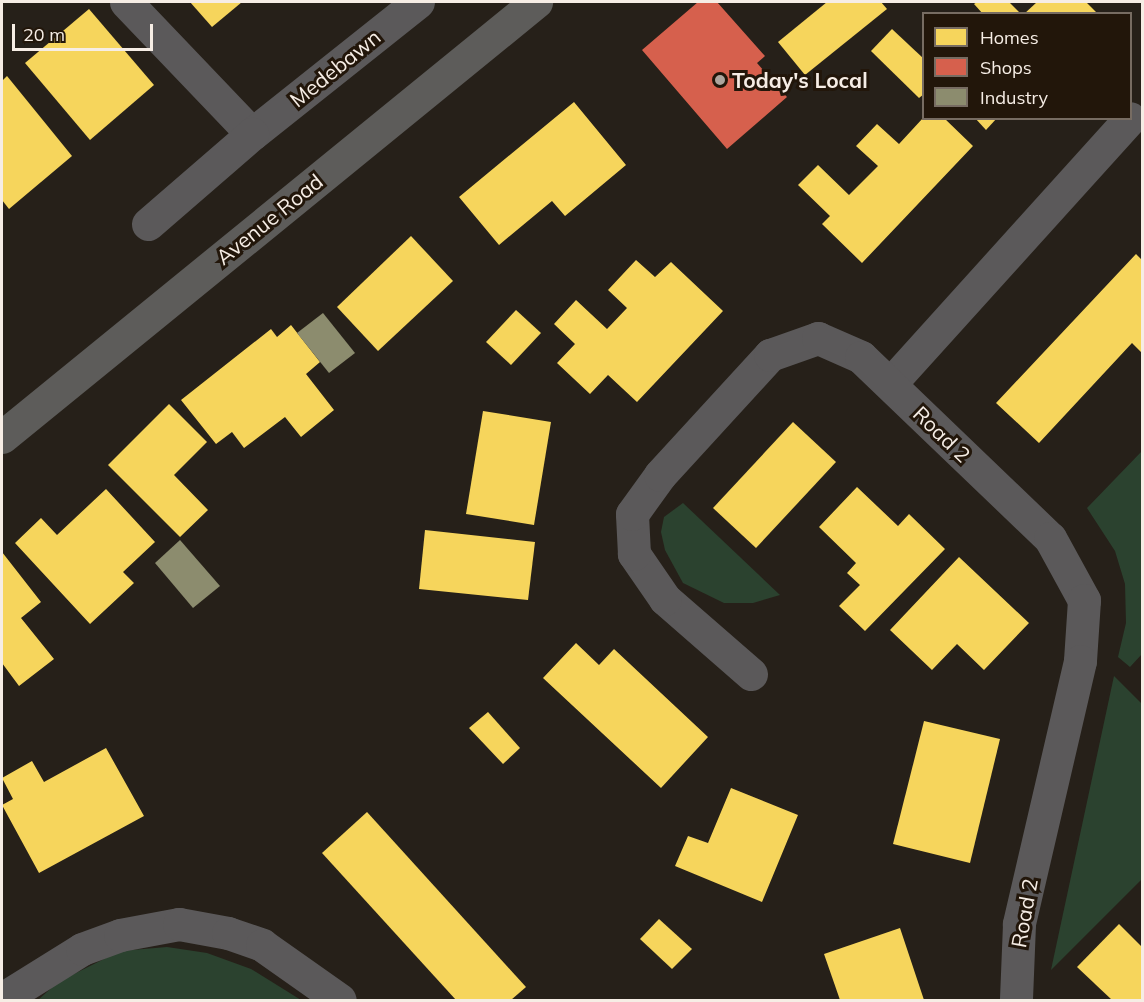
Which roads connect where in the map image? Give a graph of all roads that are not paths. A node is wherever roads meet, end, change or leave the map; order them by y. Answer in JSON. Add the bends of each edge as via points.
{"nodes":[{"id":1,"x":126,"y":2,"type":"edge"},
{"id":2,"x":418,"y":2,"type":"edge"},
{"id":3,"x":536,"y":2,"type":"edge"},
{"id":4,"x":1143,"y":105,"type":"edge"},
{"id":5,"x":1132,"y":116,"type":"edge"},
{"id":6,"x":1128,"y":120,"type":"edge"},
{"id":7,"x":252,"y":134,"type":"junction"},
{"id":8,"x":148,"y":224,"type":"dead end"},
{"id":9,"x":890,"y":384,"type":"junction"},
{"id":10,"x":2,"y":437,"type":"edge"},
{"id":11,"x":751,"y":674,"type":"dead end"},
{"id":12,"x":2,"y":999,"type":"edge"},
{"id":13,"x":340,"y":1000,"type":"edge"},
{"id":14,"x":1016,"y":1000,"type":"edge"}],
"edges":[{"from":1,"to":7,"type":"street"},
{"from":2,"to":7,"type":"street","name":"Medebawn"},
{"from":3,"to":10,"type":"main road","name":"Avenue Road"},
{"from":4,"to":5,"type":"street"},
{"from":6,"to":9,"type":"street"},
{"from":7,"to":8,"type":"street","name":"Medebawn"},
{"from":9,"to":11,"type":"street","name":"Road 2","via":[[861,357],[818,338],[770,356],[660,475],[632,514],[634,554],[665,599]]},
{"from":9,"to":14,"type":"street","name":"Road 2","via":[[1050,538],[1084,600],[1080,661],[1019,924]]},
{"from":12,"to":13,"type":"street","via":[[82,949],[120,935],[179,924],[228,933],[262,945]]}]}
